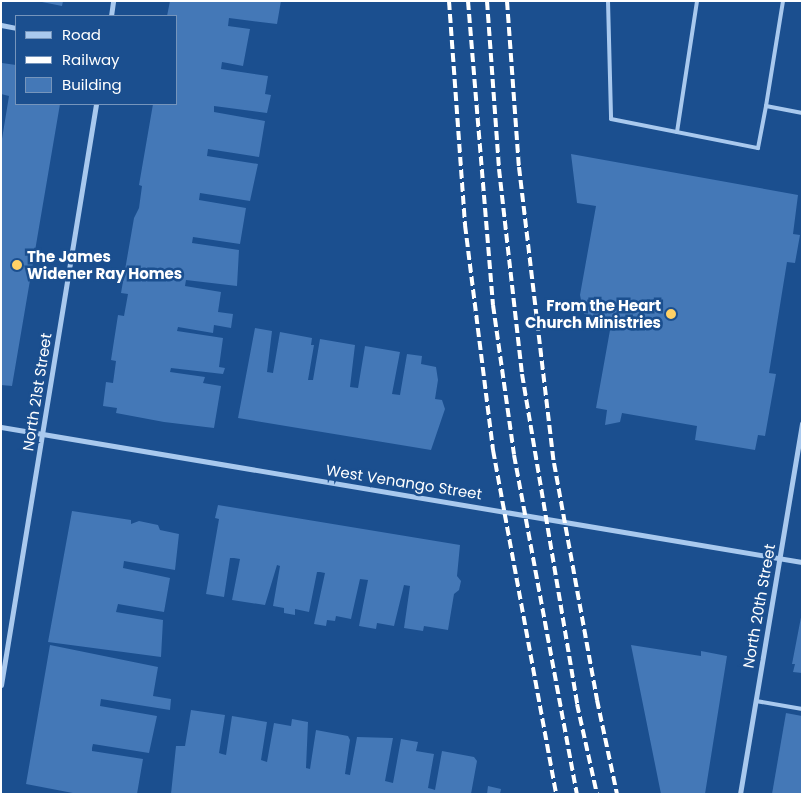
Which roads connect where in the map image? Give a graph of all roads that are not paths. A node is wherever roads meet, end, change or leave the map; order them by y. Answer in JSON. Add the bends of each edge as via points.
{"nodes":[{"id":1,"x":114,"y":1,"type":"edge"},
{"id":2,"x":608,"y":1,"type":"edge"},
{"id":3,"x":697,"y":1,"type":"edge"},
{"id":4,"x":783,"y":1,"type":"edge"},
{"id":5,"x":111,"y":15,"type":"edge"},
{"id":6,"x":1,"y":25,"type":"edge"},
{"id":7,"x":15,"y":28,"type":"edge"},
{"id":8,"x":96,"y":105,"type":"edge"},
{"id":9,"x":766,"y":106,"type":"junction"},
{"id":10,"x":802,"y":114,"type":"edge"},
{"id":11,"x":677,"y":132,"type":"junction"},
{"id":12,"x":802,"y":423,"type":"edge"},
{"id":13,"x":1,"y":427,"type":"edge"},
{"id":14,"x":43,"y":435,"type":"junction"},
{"id":15,"x":780,"y":558,"type":"junction"},
{"id":16,"x":802,"y":562,"type":"edge"},
{"id":17,"x":1,"y":685,"type":"edge"},
{"id":18,"x":756,"y":700,"type":"junction"},
{"id":19,"x":802,"y":709,"type":"edge"},
{"id":20,"x":740,"y":794,"type":"edge"}],
"edges":[{"from":1,"to":5,"type":"street"},
{"from":2,"to":11,"type":"lane","via":[[611,120]]},
{"from":3,"to":11,"type":"lane"},
{"from":4,"to":9,"type":"lane"},
{"from":6,"to":7,"type":"street"},
{"from":8,"to":14,"type":"street","name":"North 21st Street"},
{"from":9,"to":10,"type":"lane"},
{"from":9,"to":11,"type":"lane","via":[[758,148]]},
{"from":12,"to":15,"type":"street","name":"North 20th Street"},
{"from":13,"to":14,"type":"street","name":"West Venango Street"},
{"from":14,"to":15,"type":"street","name":"West Venango Street"},
{"from":14,"to":17,"type":"street","name":"North 21st Street"},
{"from":15,"to":16,"type":"street","name":"West Venango Street"},
{"from":15,"to":18,"type":"street","name":"North 20th Street"},
{"from":18,"to":19,"type":"lane"},
{"from":18,"to":20,"type":"street","name":"North 20th Street"}]}
